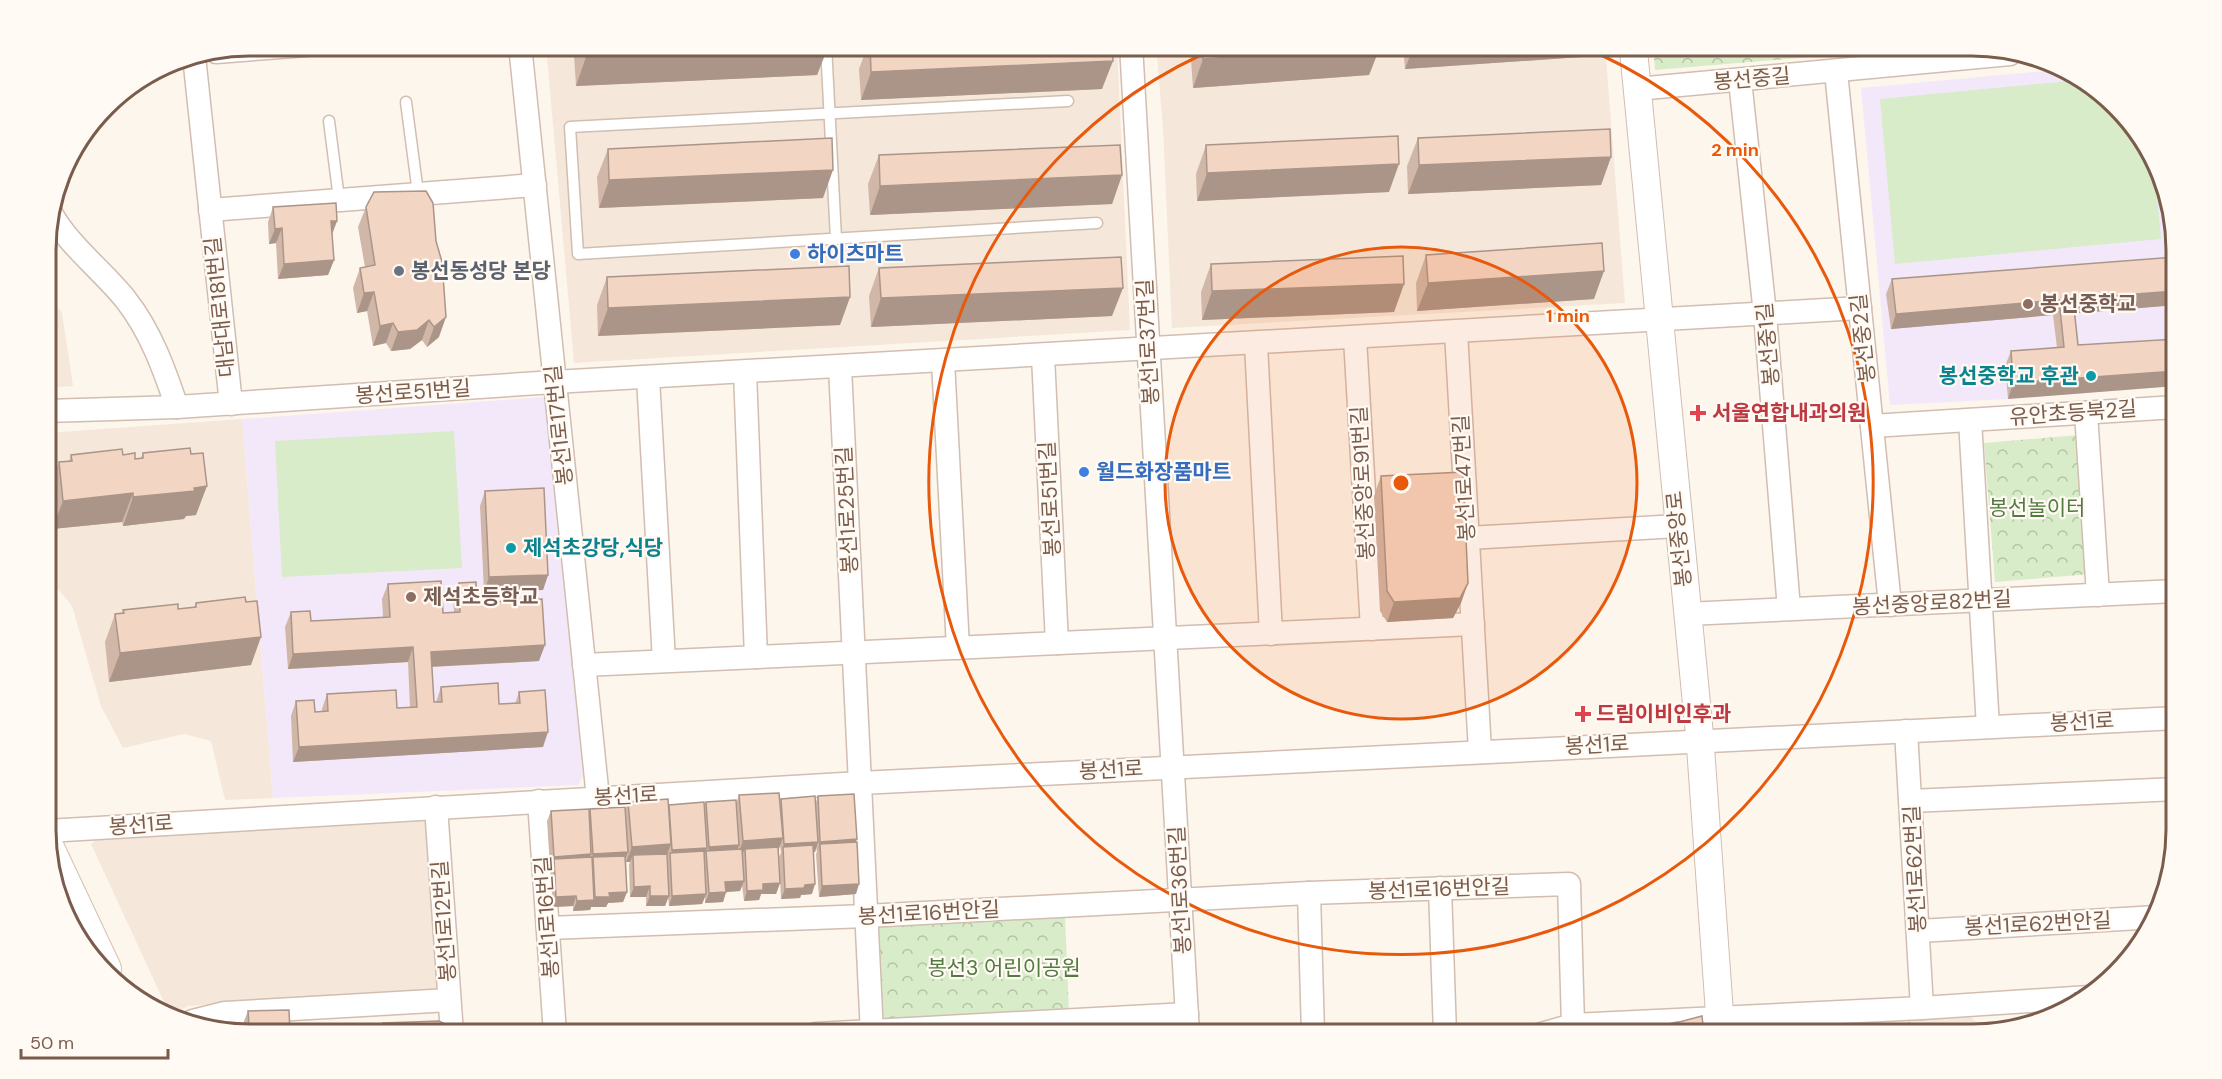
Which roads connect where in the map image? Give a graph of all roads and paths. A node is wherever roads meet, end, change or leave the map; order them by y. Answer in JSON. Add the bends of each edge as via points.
{"nodes":[{"id":1,"x":521,"y":56,"type":"edge"},
{"id":2,"x":827,"y":56,"type":"edge"},
{"id":3,"x":1132,"y":56,"type":"edge"},
{"id":4,"x":1634,"y":56,"type":"edge"},
{"id":5,"x":1988,"y":56,"type":"edge"},
{"id":6,"x":196,"y":63,"type":"edge"},
{"id":7,"x":1836,"y":72,"type":"junction"},
{"id":8,"x":1740,"y":80,"type":"junction"},
{"id":9,"x":1637,"y":89,"type":"junction"},
{"id":10,"x":1068,"y":101,"type":"dead end"},
{"id":11,"x":406,"y":102,"type":"dead end"},
{"id":12,"x":830,"y":113,"type":"junction"},
{"id":13,"x":329,"y":121,"type":"dead end"},
{"id":14,"x":534,"y":185,"type":"junction"},
{"id":15,"x":418,"y":193,"type":"junction"},
{"id":16,"x":339,"y":199,"type":"junction"},
{"id":17,"x":210,"y":210,"type":"junction"},
{"id":18,"x":57,"y":223,"type":"edge"},
{"id":19,"x":1097,"y":223,"type":"dead end"},
{"id":20,"x":836,"y":239,"type":"junction"},
{"id":21,"x":1860,"y":308,"type":"junction"},
{"id":22,"x":1766,"y":314,"type":"junction"},
{"id":23,"x":1659,"y":320,"type":"junction"},
{"id":24,"x":1456,"y":332,"type":"junction"},
{"id":25,"x":1355,"y":338,"type":"junction"},
{"id":26,"x":1256,"y":344,"type":"junction"},
{"id":27,"x":1149,"y":350,"type":"junction"},
{"id":28,"x":1043,"y":356,"type":"junction"},
{"id":29,"x":943,"y":361,"type":"junction"},
{"id":30,"x":840,"y":367,"type":"junction"},
{"id":31,"x":745,"y":372,"type":"junction"},
{"id":32,"x":648,"y":378,"type":"junction"},
{"id":33,"x":554,"y":382,"type":"junction"},
{"id":34,"x":231,"y":404,"type":"junction"},
{"id":35,"x":177,"y":407,"type":"junction"},
{"id":36,"x":2166,"y":408,"type":"edge"},
{"id":37,"x":56,"y":411,"type":"edge"},
{"id":38,"x":2086,"y":413,"type":"junction"},
{"id":39,"x":1970,"y":420,"type":"junction"},
{"id":40,"x":1872,"y":426,"type":"junction"},
{"id":41,"x":1678,"y":526,"type":"junction"},
{"id":42,"x":1468,"y":538,"type":"junction"},
{"id":43,"x":2166,"y":592,"type":"edge"},
{"id":44,"x":2098,"y":595,"type":"junction"},
{"id":45,"x":1980,"y":600,"type":"junction"},
{"id":46,"x":1890,"y":604,"type":"junction"},
{"id":47,"x":1789,"y":609,"type":"junction"},
{"id":48,"x":1687,"y":614,"type":"junction"},
{"id":49,"x":1473,"y":624,"type":"junction"},
{"id":50,"x":1372,"y":629,"type":"junction"},
{"id":51,"x":1271,"y":634,"type":"junction"},
{"id":52,"x":1165,"y":638,"type":"junction"},
{"id":53,"x":1058,"y":643,"type":"junction"},
{"id":54,"x":958,"y":648,"type":"junction"},
{"id":55,"x":854,"y":653,"type":"junction"},
{"id":56,"x":748,"y":658,"type":"junction"},
{"id":57,"x":664,"y":662,"type":"junction"},
{"id":58,"x":584,"y":665,"type":"junction"},
{"id":59,"x":2166,"y":719,"type":"edge"},
{"id":60,"x":1988,"y":727,"type":"junction"},
{"id":61,"x":1906,"y":731,"type":"junction"},
{"id":62,"x":1700,"y":740,"type":"junction"},
{"id":63,"x":1480,"y":751,"type":"junction"},
{"id":64,"x":1173,"y":767,"type":"junction"},
{"id":65,"x":860,"y":783,"type":"junction"},
{"id":66,"x":2166,"y":789,"type":"edge"},
{"id":67,"x":598,"y":798,"type":"junction"},
{"id":68,"x":539,"y":801,"type":"junction"},
{"id":69,"x":1911,"y":801,"type":"junction"},
{"id":70,"x":436,"y":807,"type":"junction"},
{"id":71,"x":56,"y":830,"type":"edge"},
{"id":72,"x":61,"y":876,"type":"edge"},
{"id":73,"x":1440,"y":888,"type":"junction"},
{"id":74,"x":1309,"y":893,"type":"junction"},
{"id":75,"x":1180,"y":900,"type":"junction"},
{"id":76,"x":866,"y":916,"type":"junction"},
{"id":77,"x":2145,"y":918,"type":"edge"},
{"id":78,"x":548,"y":928,"type":"junction"},
{"id":79,"x":1919,"y":931,"type":"junction"},
{"id":80,"x":93,"y":944,"type":"edge"},
{"id":81,"x":2069,"y":998,"type":"edge"},
{"id":82,"x":449,"y":1000,"type":"junction"},
{"id":83,"x":1922,"y":1008,"type":"junction"},
{"id":84,"x":229,"y":1022,"type":"edge"},
{"id":85,"x":1445,"y":1023,"type":"edge"},
{"id":86,"x":1573,"y":1023,"type":"edge"},
{"id":87,"x":1720,"y":1023,"type":"edge"},
{"id":88,"x":1742,"y":1023,"type":"edge"},
{"id":89,"x":451,"y":1024,"type":"edge"},
{"id":90,"x":554,"y":1024,"type":"edge"},
{"id":91,"x":872,"y":1024,"type":"edge"},
{"id":92,"x":1006,"y":1024,"type":"edge"},
{"id":93,"x":1102,"y":1024,"type":"edge"},
{"id":94,"x":1187,"y":1024,"type":"edge"},
{"id":95,"x":1312,"y":1024,"type":"edge"}],
"edges":[{"from":1,"to":14,"type":"street","name":"봉선1로17번길"},
{"from":2,"to":12,"type":"lane"},
{"from":3,"to":27,"type":"street","name":"봉선1로37번길"},
{"from":4,"to":9,"type":"street","name":"봉선중앙로"},
{"from":5,"to":7,"type":"street","name":"봉선중길"},
{"from":6,"to":17,"type":"street","name":"대남대로181번길"},
{"from":7,"to":8,"type":"street","name":"봉선중길"},
{"from":7,"to":21,"type":"street","name":"봉선중2길"},
{"from":8,"to":9,"type":"street","name":"봉선중길"},
{"from":8,"to":22,"type":"street","name":"봉선중1길"},
{"from":9,"to":23,"type":"street","name":"봉선중앙로"},
{"from":10,"to":12,"type":"lane"},
{"from":11,"to":15,"type":"lane"},
{"from":12,"to":20,"type":"lane"},
{"from":12,"to":20,"type":"lane","via":[[570,127],[578,254]]},
{"from":13,"to":16,"type":"lane"},
{"from":14,"to":15,"type":"street"},
{"from":14,"to":33,"type":"street","name":"봉선1로17번길"},
{"from":15,"to":16,"type":"street","name":"대남대로181번길"},
{"from":16,"to":17,"type":"street","name":"대남대로181번길"},
{"from":17,"to":34,"type":"street","name":"대남대로181번길"},
{"from":18,"to":35,"type":"street","via":[[139,317],[163,366]]},
{"from":19,"to":20,"type":"lane"},
{"from":21,"to":22,"type":"street"},
{"from":21,"to":40,"type":"street","name":"봉선중2길"},
{"from":22,"to":23,"type":"street"},
{"from":22,"to":47,"type":"street","name":"봉선중1길"},
{"from":23,"to":24,"type":"street"},
{"from":23,"to":41,"type":"street","name":"봉선중앙로"},
{"from":24,"to":25,"type":"street"},
{"from":24,"to":42,"type":"street","name":"봉선1로47번길"},
{"from":25,"to":26,"type":"street"},
{"from":25,"to":50,"type":"street","name":"봉선중앙로91번길"},
{"from":26,"to":27,"type":"street"},
{"from":26,"to":51,"type":"street"},
{"from":27,"to":28,"type":"street","name":"봉선로51번길"},
{"from":27,"to":52,"type":"street","name":"봉선1로37번길"},
{"from":28,"to":29,"type":"street","name":"봉선로51번길"},
{"from":28,"to":53,"type":"street","name":"봉선로51번길"},
{"from":29,"to":30,"type":"street","name":"봉선로51번길"},
{"from":29,"to":54,"type":"street"},
{"from":30,"to":31,"type":"street","name":"봉선로51번길"},
{"from":30,"to":55,"type":"street","name":"봉선1로25번길"},
{"from":31,"to":32,"type":"street","name":"봉선로51번길"},
{"from":31,"to":56,"type":"street"},
{"from":32,"to":33,"type":"street","name":"봉선로51번길"},
{"from":32,"to":57,"type":"street"},
{"from":33,"to":34,"type":"street","name":"봉선로51번길"},
{"from":33,"to":58,"type":"street","name":"봉선1로17번길"},
{"from":34,"to":35,"type":"street","name":"봉선로51번길"},
{"from":35,"to":37,"type":"street","name":"봉선로51번길"},
{"from":36,"to":38,"type":"street","name":"유안초등북2길"},
{"from":38,"to":39,"type":"street","name":"유안초등북2길"},
{"from":38,"to":44,"type":"street"},
{"from":39,"to":40,"type":"street","name":"유안초등북2길"},
{"from":39,"to":45,"type":"street"},
{"from":40,"to":46,"type":"street","name":"봉선중2길"},
{"from":41,"to":42,"type":"street"},
{"from":41,"to":48,"type":"street","name":"봉선중앙로"},
{"from":42,"to":49,"type":"street","name":"봉선1로47번길"},
{"from":43,"to":44,"type":"street","name":"봉선중앙로82번길"},
{"from":44,"to":45,"type":"street","name":"봉선중앙로82번길"},
{"from":45,"to":46,"type":"street","name":"봉선중앙로82번길"},
{"from":45,"to":60,"type":"street"},
{"from":46,"to":47,"type":"street","name":"봉선중앙로82번길"},
{"from":47,"to":48,"type":"street","name":"봉선중앙로82번길"},
{"from":48,"to":62,"type":"street","name":"봉선중앙로"},
{"from":49,"to":50,"type":"street"},
{"from":49,"to":63,"type":"street","name":"봉선1로47번길"},
{"from":50,"to":51,"type":"street"},
{"from":51,"to":52,"type":"street"},
{"from":52,"to":53,"type":"street"},
{"from":52,"to":64,"type":"street","name":"봉선1로37번길"},
{"from":53,"to":54,"type":"street"},
{"from":54,"to":55,"type":"street"},
{"from":55,"to":56,"type":"street"},
{"from":55,"to":65,"type":"street","name":"봉선1로25번길"},
{"from":56,"to":57,"type":"street"},
{"from":57,"to":58,"type":"street"},
{"from":58,"to":67,"type":"street","name":"봉선1로17번길"},
{"from":59,"to":60,"type":"street","name":"봉선1로"},
{"from":60,"to":61,"type":"street","name":"봉선1로"},
{"from":61,"to":62,"type":"street","name":"봉선1로"},
{"from":61,"to":69,"type":"street","name":"봉선1로62번길"},
{"from":62,"to":63,"type":"street","name":"봉선1로"},
{"from":62,"to":87,"type":"street","name":"봉선중앙로"},
{"from":63,"to":64,"type":"street","name":"봉선1로"},
{"from":64,"to":65,"type":"street","name":"봉선1로"},
{"from":64,"to":75,"type":"street","name":"봉선1로36번길"},
{"from":65,"to":67,"type":"street","name":"봉선1로"},
{"from":65,"to":76,"type":"street","name":"봉선1로25번길"},
{"from":66,"to":69,"type":"street"},
{"from":67,"to":68,"type":"street","name":"봉선1로"},
{"from":68,"to":70,"type":"street","name":"봉선1로"},
{"from":68,"to":78,"type":"street","name":"봉선1로16번길"},
{"from":69,"to":79,"type":"street","name":"봉선1로62번길"},
{"from":70,"to":71,"type":"street","name":"봉선1로"},
{"from":70,"to":82,"type":"street","name":"봉선1로12번길"},
{"from":72,"to":80,"type":"main road"},
{"from":73,"to":74,"type":"street","name":"봉선1로16번안길"},
{"from":73,"to":85,"type":"street"},
{"from":73,"to":86,"type":"street","name":"봉선1로16번안길","via":[[1569,884]]},
{"from":74,"to":75,"type":"street","name":"봉선1로16번안길"},
{"from":74,"to":95,"type":"street"},
{"from":75,"to":76,"type":"street","name":"봉선1로16번안길"},
{"from":75,"to":94,"type":"street","name":"봉선1로36번길"},
{"from":76,"to":78,"type":"street","name":"봉선1로16번안길"},
{"from":76,"to":91,"type":"street","name":"봉선1로25번길"},
{"from":77,"to":79,"type":"street","name":"봉선1로62번안길"},
{"from":78,"to":90,"type":"street","name":"봉선1로16번길"},
{"from":79,"to":83,"type":"street","name":"봉선1로62번길"},
{"from":81,"to":83,"type":"street"},
{"from":82,"to":84,"type":"street"},
{"from":82,"to":89,"type":"street","name":"봉선1로12번길"},
{"from":83,"to":88,"type":"street"},
{"from":92,"to":93,"type":"street","name":"봉선1로36번길"}]}
